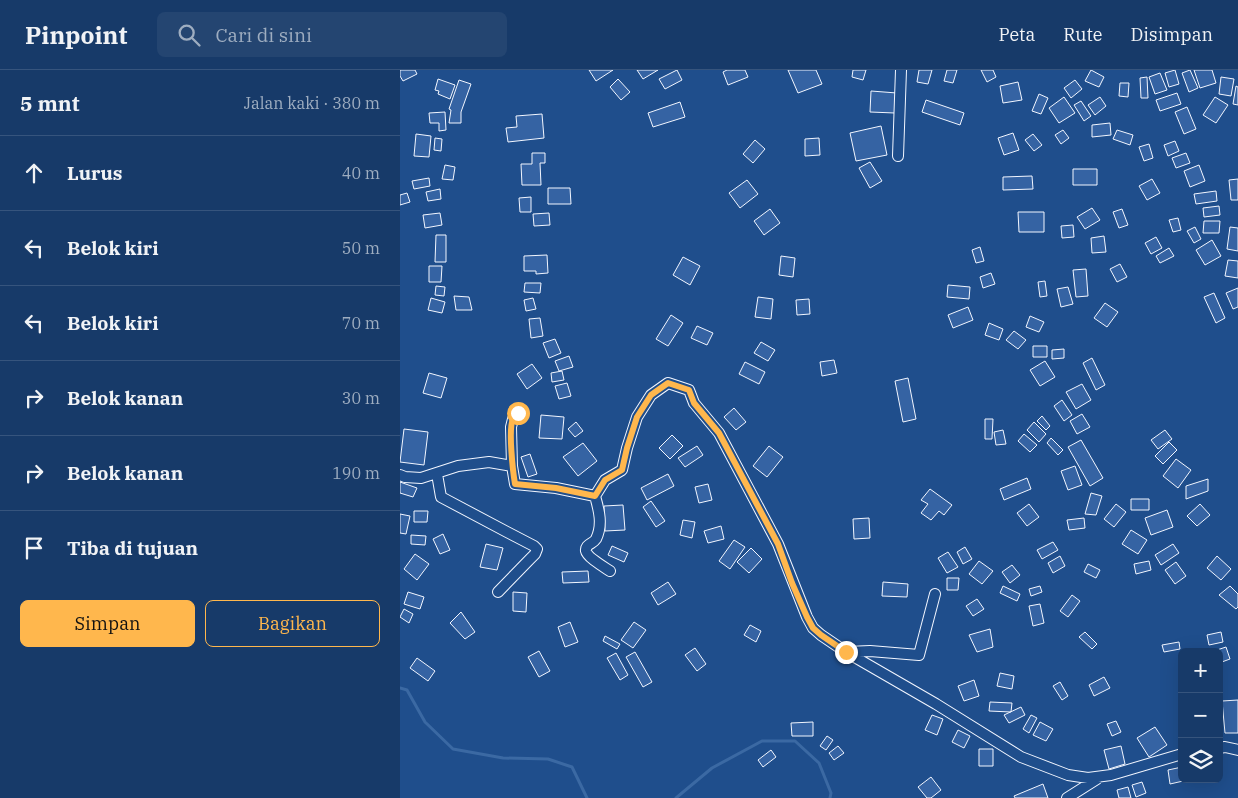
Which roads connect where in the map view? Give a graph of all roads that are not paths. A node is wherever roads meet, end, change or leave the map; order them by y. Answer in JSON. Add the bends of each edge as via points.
{"nodes":[{"id":1,"x":901,"y":70,"type":"edge"},
{"id":2,"x":898,"y":156,"type":"dead end"},
{"id":3,"x":518,"y":413,"type":"dead end"},
{"id":4,"x":512,"y":466,"type":"junction"},
{"id":5,"x":437,"y":474,"type":"junction"},
{"id":6,"x":400,"y":475,"type":"edge"},
{"id":7,"x":595,"y":496,"type":"junction"},
{"id":8,"x":610,"y":571,"type":"dead end"},
{"id":9,"x":498,"y":592,"type":"dead end"},
{"id":10,"x":935,"y":594,"type":"dead end"},
{"id":11,"x":846,"y":652,"type":"junction"},
{"id":12,"x":1223,"y":747,"type":"edge"},
{"id":13,"x":1238,"y":750,"type":"edge"},
{"id":14,"x":1178,"y":755,"type":"edge"},
{"id":15,"x":1100,"y":777,"type":"junction"},
{"id":16,"x":1067,"y":798,"type":"edge"}],
"edges":[{"from":1,"to":2,"type":"street"},
{"from":3,"to":4,"type":"street","via":[[511,427]]},
{"from":4,"to":5,"type":"street","via":[[489,462],[458,466]]},
{"from":4,"to":7,"type":"street","via":[[515,484]]},
{"from":5,"to":6,"type":"street","via":[[422,478]]},
{"from":5,"to":9,"type":"street","via":[[441,497],[537,549]]},
{"from":7,"to":8,"type":"street","via":[[599,529],[596,539],[586,547],[586,551]]},
{"from":7,"to":11,"type":"street","via":[[605,480],[622,470],[637,417],[651,395],[668,383],[689,390],[694,403],[719,433],[773,535],[813,628]]},
{"from":10,"to":11,"type":"street","via":[[918,655]]},
{"from":11,"to":15,"type":"street","via":[[1021,757],[1068,776]]},
{"from":12,"to":13,"type":"street"},
{"from":14,"to":15,"type":"street"},
{"from":15,"to":16,"type":"street"}]}
